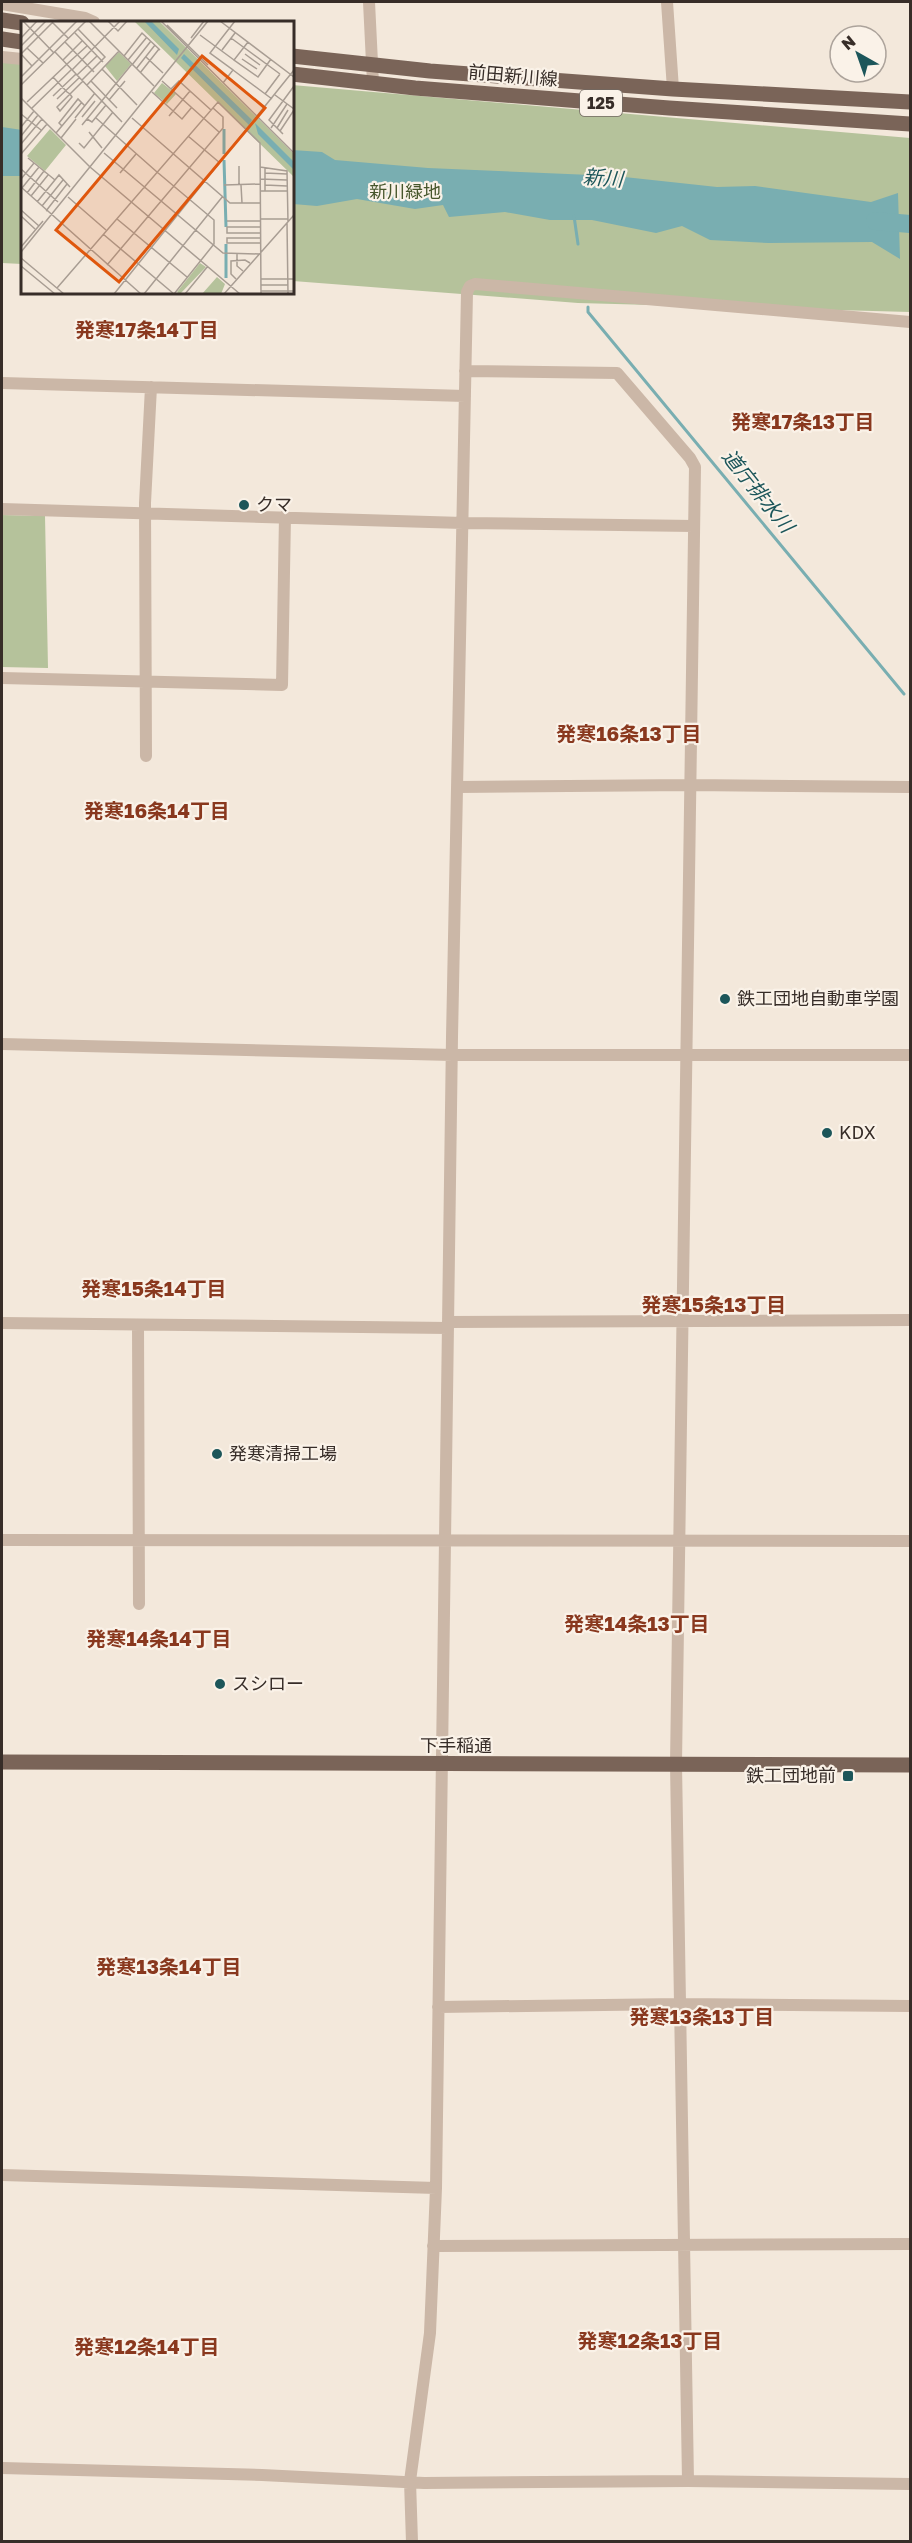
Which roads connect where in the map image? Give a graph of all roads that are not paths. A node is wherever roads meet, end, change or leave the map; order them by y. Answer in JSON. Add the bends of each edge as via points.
{"nodes":[{"id":1,"x":369,"y":2,"type":"edge"},
{"id":2,"x":668,"y":2,"type":"edge"},
{"id":3,"x":2,"y":4,"type":"edge"},
{"id":4,"x":2,"y":20,"type":"edge"},
{"id":5,"x":92,"y":21,"type":"edge"},
{"id":6,"x":21,"y":23,"type":"edge"},
{"id":7,"x":2,"y":39,"type":"edge"},
{"id":8,"x":21,"y":42,"type":"edge"},
{"id":9,"x":294,"y":56,"type":"edge"},
{"id":10,"x":2,"y":57,"type":"edge"},
{"id":11,"x":21,"y":59,"type":"edge"},
{"id":12,"x":373,"y":66,"type":"junction"},
{"id":13,"x":294,"y":74,"type":"edge"},
{"id":14,"x":373,"y":83,"type":"junction"},
{"id":15,"x":673,"y":89,"type":"junction"},
{"id":16,"x":910,"y":102,"type":"edge"},
{"id":17,"x":910,"y":124,"type":"edge"},
{"id":18,"x":910,"y":322,"type":"edge"},
{"id":19,"x":465,"y":371,"type":"junction"},
{"id":20,"x":2,"y":383,"type":"edge"},
{"id":21,"x":151,"y":387,"type":"junction"},
{"id":22,"x":465,"y":396,"type":"junction"},
{"id":23,"x":2,"y":509,"type":"edge"},
{"id":24,"x":146,"y":512,"type":"junction"},
{"id":25,"x":285,"y":516,"type":"junction"},
{"id":26,"x":463,"y":523,"type":"junction"},
{"id":27,"x":694,"y":526,"type":"junction"},
{"id":28,"x":2,"y":678,"type":"edge"},
{"id":29,"x":146,"y":681,"type":"junction"},
{"id":30,"x":146,"y":756,"type":"dead end"},
{"id":31,"x":690,"y":785,"type":"junction"},
{"id":32,"x":459,"y":787,"type":"junction"},
{"id":33,"x":910,"y":787,"type":"edge"},
{"id":34,"x":2,"y":1044,"type":"edge"},
{"id":35,"x":687,"y":1053,"type":"junction"},
{"id":36,"x":453,"y":1054,"type":"junction"},
{"id":37,"x":910,"y":1055,"type":"edge"},
{"id":38,"x":910,"y":1320,"type":"edge"},
{"id":39,"x":683,"y":1322,"type":"junction"},
{"id":40,"x":2,"y":1323,"type":"edge"},
{"id":41,"x":138,"y":1324,"type":"junction"},
{"id":42,"x":448,"y":1325,"type":"junction"},
{"id":43,"x":680,"y":1539,"type":"junction"},
{"id":44,"x":2,"y":1540,"type":"edge"},
{"id":45,"x":445,"y":1540,"type":"junction"},
{"id":46,"x":139,"y":1541,"type":"junction"},
{"id":47,"x":910,"y":1541,"type":"edge"},
{"id":48,"x":140,"y":1604,"type":"dead end"},
{"id":49,"x":2,"y":1762,"type":"edge"},
{"id":50,"x":676,"y":1764,"type":"junction"},
{"id":51,"x":442,"y":1765,"type":"junction"},
{"id":52,"x":910,"y":1766,"type":"edge"},
{"id":53,"x":680,"y":2004,"type":"junction"},
{"id":54,"x":910,"y":2006,"type":"edge"},
{"id":55,"x":438,"y":2007,"type":"junction"},
{"id":56,"x":2,"y":2175,"type":"edge"},
{"id":57,"x":436,"y":2188,"type":"junction"},
{"id":58,"x":684,"y":2244,"type":"junction"},
{"id":59,"x":910,"y":2244,"type":"edge"},
{"id":60,"x":433,"y":2246,"type":"junction"},
{"id":61,"x":2,"y":2468,"type":"edge"},
{"id":62,"x":410,"y":2481,"type":"junction"},
{"id":63,"x":688,"y":2481,"type":"junction"},
{"id":64,"x":910,"y":2484,"type":"edge"},
{"id":65,"x":412,"y":2541,"type":"edge"}],
"edges":[{"from":1,"to":12,"type":"street"},
{"from":2,"to":15,"type":"street"},
{"from":3,"to":5,"type":"street"},
{"from":4,"to":6,"type":"main road"},
{"from":7,"to":8,"type":"main road"},
{"from":9,"to":12,"type":"main road","name":"前田新川線","number":"125"},
{"from":10,"to":11,"type":"street"},
{"from":12,"to":14,"type":"street"},
{"from":12,"to":15,"type":"main road","name":"前田新川線","number":"125"},
{"from":13,"to":14,"type":"main road","name":"前田新川線","number":"125"},
{"from":14,"to":17,"type":"main road","name":"前田新川線","number":"125"},
{"from":15,"to":16,"type":"main road","name":"前田新川線","number":"125"},
{"from":18,"to":19,"type":"street","via":[[475,284],[467,292]]},
{"from":19,"to":22,"type":"street"},
{"from":19,"to":27,"type":"street","via":[[617,373],[690,458],[695,468]]},
{"from":20,"to":21,"type":"street"},
{"from":21,"to":22,"type":"street"},
{"from":21,"to":24,"type":"street"},
{"from":22,"to":26,"type":"street"},
{"from":23,"to":24,"type":"street"},
{"from":24,"to":25,"type":"street"},
{"from":24,"to":29,"type":"street"},
{"from":25,"to":26,"type":"street"},
{"from":25,"to":29,"type":"street","via":[[282,685]]},
{"from":26,"to":27,"type":"street"},
{"from":26,"to":32,"type":"street"},
{"from":27,"to":31,"type":"street"},
{"from":28,"to":29,"type":"street"},
{"from":29,"to":30,"type":"street"},
{"from":31,"to":32,"type":"street"},
{"from":31,"to":33,"type":"street"},
{"from":31,"to":35,"type":"street"},
{"from":32,"to":36,"type":"street"},
{"from":34,"to":36,"type":"street"},
{"from":35,"to":36,"type":"street"},
{"from":35,"to":37,"type":"street"},
{"from":35,"to":39,"type":"street"},
{"from":36,"to":42,"type":"street"},
{"from":38,"to":39,"type":"street"},
{"from":39,"to":42,"type":"street"},
{"from":39,"to":43,"type":"street"},
{"from":40,"to":41,"type":"street"},
{"from":41,"to":42,"type":"street"},
{"from":41,"to":46,"type":"street"},
{"from":42,"to":45,"type":"street"},
{"from":43,"to":45,"type":"street"},
{"from":43,"to":47,"type":"street"},
{"from":43,"to":50,"type":"street"},
{"from":44,"to":46,"type":"street"},
{"from":45,"to":46,"type":"street"},
{"from":45,"to":51,"type":"street"},
{"from":46,"to":48,"type":"street"},
{"from":49,"to":51,"type":"main road","name":"下手稲通"},
{"from":50,"to":51,"type":"main road","name":"下手稲通"},
{"from":50,"to":52,"type":"main road","name":"下手稲通"},
{"from":50,"to":53,"type":"street"},
{"from":51,"to":55,"type":"street"},
{"from":53,"to":54,"type":"street"},
{"from":53,"to":55,"type":"street"},
{"from":53,"to":58,"type":"street"},
{"from":55,"to":57,"type":"street"},
{"from":56,"to":57,"type":"street"},
{"from":57,"to":60,"type":"street"},
{"from":58,"to":59,"type":"street"},
{"from":58,"to":60,"type":"street"},
{"from":58,"to":63,"type":"street"},
{"from":60,"to":62,"type":"street","via":[[430,2336]]},
{"from":61,"to":62,"type":"street"},
{"from":62,"to":63,"type":"street"},
{"from":62,"to":65,"type":"street"},
{"from":63,"to":64,"type":"street"}]}
